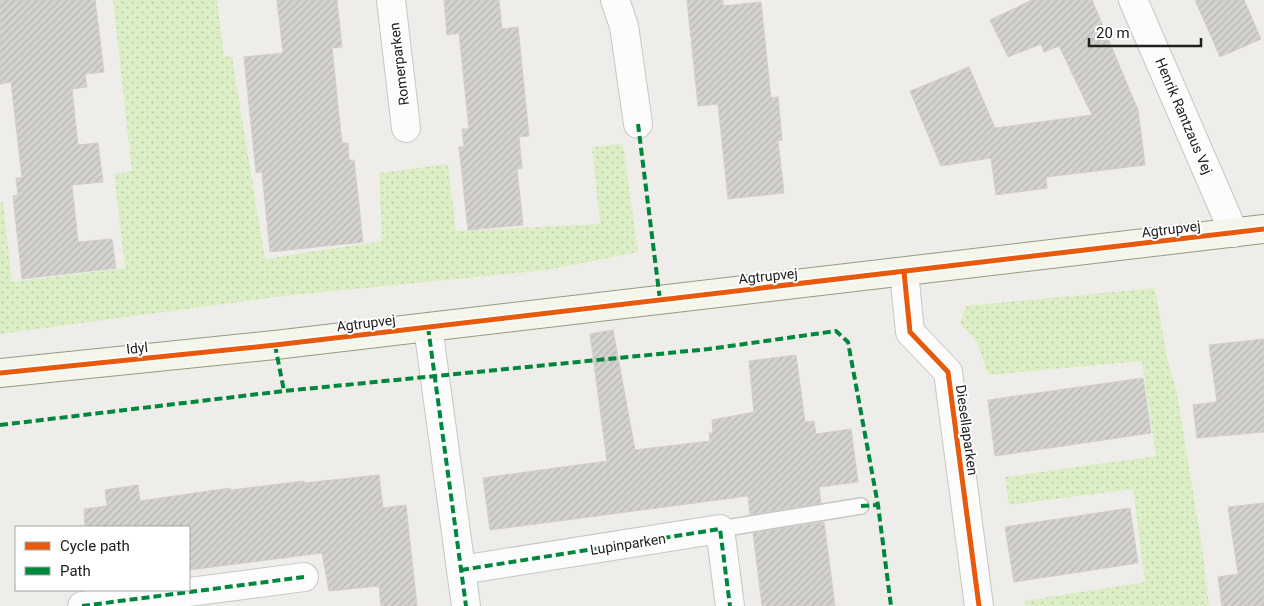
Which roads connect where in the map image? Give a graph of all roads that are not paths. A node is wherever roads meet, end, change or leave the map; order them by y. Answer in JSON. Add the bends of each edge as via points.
{"nodes":[{"id":1,"x":391,"y":0,"type":"edge"},
{"id":2,"x":615,"y":0,"type":"edge"},
{"id":3,"x":1134,"y":0,"type":"edge"},
{"id":4,"x":638,"y":124,"type":"dead end"},
{"id":5,"x":406,"y":128,"type":"dead end"},
{"id":6,"x":1264,"y":229,"type":"edge"},
{"id":7,"x":1234,"y":233,"type":"junction"},
{"id":8,"x":904,"y":272,"type":"junction"},
{"id":9,"x":428,"y":327,"type":"junction"},
{"id":10,"x":275,"y":345,"type":"joint"},
{"id":11,"x":0,"y":373,"type":"edge"},
{"id":12,"x":861,"y":506,"type":"dead end"},
{"id":13,"x":720,"y":530,"type":"junction"},
{"id":14,"x":461,"y":570,"type":"junction"},
{"id":15,"x":304,"y":577,"type":"dead end"},
{"id":16,"x":86,"y":606,"type":"edge"},
{"id":17,"x":466,"y":606,"type":"edge"},
{"id":18,"x":730,"y":606,"type":"edge"},
{"id":19,"x":979,"y":606,"type":"edge"}],
"edges":[{"from":1,"to":5,"type":"street","name":"Romerparken"},
{"from":2,"to":4,"type":"street","via":[[624,26]]},
{"from":3,"to":7,"type":"street","name":"Henrik Rantzaus Vej"},
{"from":6,"to":7,"type":"street","name":"Agtrupvej"},
{"from":7,"to":8,"type":"street","name":"Agtrupvej"},
{"from":8,"to":9,"type":"street","name":"Agtrupvej"},
{"from":8,"to":19,"type":"street","name":"Diesellaparken","via":[[910,332],[948,372]]},
{"from":9,"to":10,"type":"street","name":"Agtrupvej"},
{"from":9,"to":14,"type":"street"},
{"from":10,"to":11,"type":"street","name":"Idyl"},
{"from":12,"to":13,"type":"lane"},
{"from":13,"to":14,"type":"street","name":"Lupinparken"},
{"from":13,"to":18,"type":"street"},
{"from":14,"to":17,"type":"street"},
{"from":15,"to":16,"type":"street"}]}
